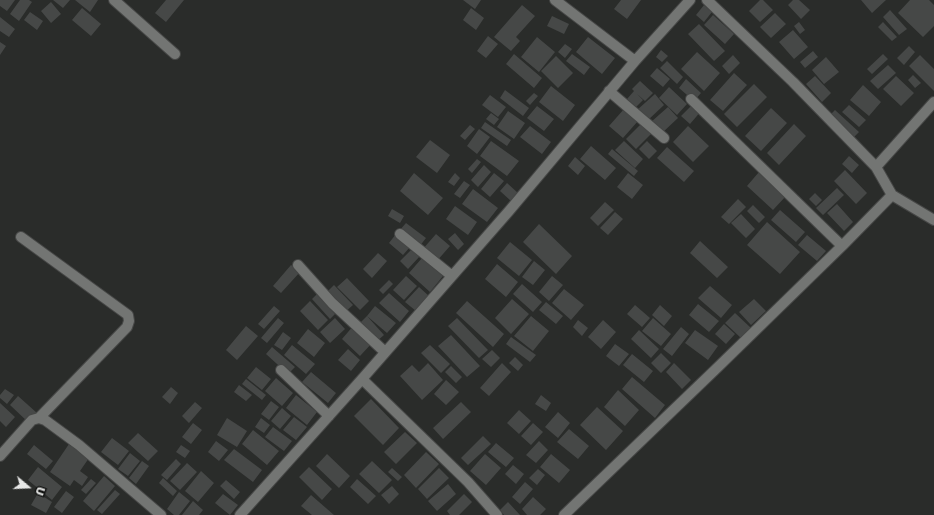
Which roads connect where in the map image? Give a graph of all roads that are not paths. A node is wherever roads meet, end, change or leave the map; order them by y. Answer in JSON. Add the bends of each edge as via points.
{"nodes":[{"id":1,"x":114,"y":0,"type":"edge"},
{"id":2,"x":555,"y":0,"type":"edge"},
{"id":3,"x":690,"y":0,"type":"edge"},
{"id":4,"x":707,"y":0,"type":"edge"},
{"id":5,"x":175,"y":54,"type":"dead end"},
{"id":6,"x":635,"y":61,"type":"junction"},
{"id":7,"x":610,"y":91,"type":"junction"},
{"id":8,"x":691,"y":98,"type":"dead end"},
{"id":9,"x":934,"y":102,"type":"edge"},
{"id":10,"x":664,"y":138,"type":"dead end"},
{"id":11,"x":876,"y":167,"type":"junction"},
{"id":12,"x":892,"y":195,"type":"junction"},
{"id":13,"x":934,"y":220,"type":"edge"},
{"id":14,"x":400,"y":234,"type":"dead end"},
{"id":15,"x":21,"y":237,"type":"dead end"},
{"id":16,"x":842,"y":246,"type":"junction"},
{"id":17,"x":298,"y":265,"type":"dead end"},
{"id":18,"x":452,"y":276,"type":"junction"},
{"id":19,"x":385,"y":352,"type":"junction"},
{"id":20,"x":281,"y":370,"type":"dead end"},
{"id":21,"x":362,"y":379,"type":"junction"},
{"id":22,"x":329,"y":416,"type":"junction"},
{"id":23,"x":40,"y":418,"type":"junction"},
{"id":24,"x":0,"y":456,"type":"edge"},
{"id":25,"x":161,"y":515,"type":"edge"},
{"id":26,"x":240,"y":515,"type":"edge"},
{"id":27,"x":497,"y":515,"type":"edge"},
{"id":28,"x":564,"y":515,"type":"edge"}],
"edges":[{"from":1,"to":5,"type":"street"},
{"from":2,"to":6,"type":"street"},
{"from":3,"to":6,"type":"street"},
{"from":4,"to":11,"type":"street","via":[[793,82]]},
{"from":6,"to":7,"type":"street"},
{"from":7,"to":10,"type":"street"},
{"from":7,"to":18,"type":"street"},
{"from":8,"to":16,"type":"street"},
{"from":9,"to":11,"type":"street"},
{"from":11,"to":12,"type":"street"},
{"from":12,"to":13,"type":"street"},
{"from":12,"to":16,"type":"street"},
{"from":14,"to":18,"type":"street"},
{"from":15,"to":23,"type":"street","via":[[128,315],[130,320],[127,327]]},
{"from":16,"to":28,"type":"street"},
{"from":17,"to":19,"type":"street","via":[[332,303]]},
{"from":18,"to":19,"type":"street"},
{"from":19,"to":21,"type":"street"},
{"from":20,"to":22,"type":"street"},
{"from":21,"to":22,"type":"street"},
{"from":21,"to":27,"type":"street","via":[[468,482]]},
{"from":22,"to":26,"type":"street"},
{"from":23,"to":24,"type":"street","via":[[32,420]]},
{"from":23,"to":25,"type":"street","via":[[79,445]]}]}
